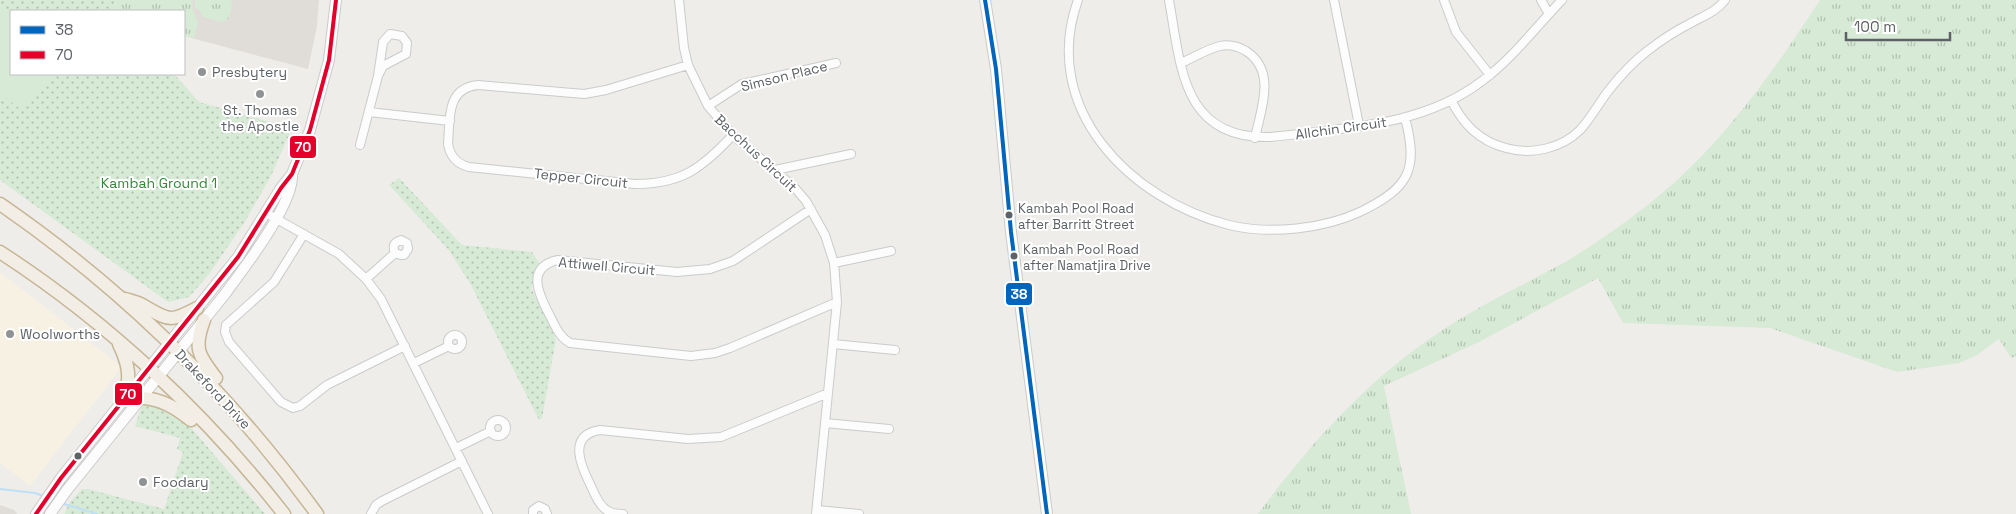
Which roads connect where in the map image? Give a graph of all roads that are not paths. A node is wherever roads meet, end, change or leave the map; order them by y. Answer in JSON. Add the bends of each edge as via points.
{"nodes":[{"id":1,"x":336,"y":0,"type":"edge"},
{"id":2,"x":679,"y":0,"type":"edge"},
{"id":3,"x":985,"y":0,"type":"edge"},
{"id":4,"x":1078,"y":0,"type":"edge"},
{"id":5,"x":1169,"y":0,"type":"edge"},
{"id":6,"x":1334,"y":0,"type":"edge"},
{"id":7,"x":1444,"y":0,"type":"edge"},
{"id":8,"x":1541,"y":0,"type":"edge"},
{"id":9,"x":1562,"y":0,"type":"edge"},
{"id":10,"x":1725,"y":0,"type":"edge"},
{"id":11,"x":1549,"y":14,"type":"junction"},
{"id":12,"x":836,"y":63,"type":"dead end"},
{"id":13,"x":1181,"y":63,"type":"junction"},
{"id":14,"x":688,"y":65,"type":"junction"},
{"id":15,"x":1490,"y":75,"type":"junction"},
{"id":16,"x":378,"y":76,"type":"junction"},
{"id":17,"x":1451,"y":100,"type":"junction"},
{"id":18,"x":708,"y":106,"type":"junction"},
{"id":19,"x":369,"y":112,"type":"junction"},
{"id":20,"x":1406,"y":118,"type":"junction"},
{"id":21,"x":450,"y":121,"type":"junction"},
{"id":22,"x":1359,"y":126,"type":"junction"},
{"id":23,"x":733,"y":135,"type":"junction"},
{"id":24,"x":1255,"y":138,"type":"junction"},
{"id":25,"x":360,"y":145,"type":"dead end"},
{"id":26,"x":851,"y":154,"type":"dead end"},
{"id":27,"x":775,"y":170,"type":"junction"},
{"id":28,"x":0,"y":204,"type":"edge"},
{"id":29,"x":811,"y":209,"type":"junction"},
{"id":30,"x":271,"y":216,"type":"junction"},
{"id":31,"x":304,"y":234,"type":"junction"},
{"id":32,"x":892,"y":250,"type":"dead end"},
{"id":33,"x":0,"y":252,"type":"edge"},
{"id":34,"x":395,"y":253,"type":"dead end"},
{"id":35,"x":834,"y":263,"type":"junction"},
{"id":36,"x":366,"y":279,"type":"junction"},
{"id":37,"x":123,"y":298,"type":"junction"},
{"id":38,"x":837,"y":302,"type":"junction"},
{"id":39,"x":197,"y":308,"type":"junction"},
{"id":40,"x":204,"y":320,"type":"junction"},
{"id":41,"x":118,"y":340,"type":"junction"},
{"id":42,"x":169,"y":343,"type":"junction"},
{"id":43,"x":833,"y":344,"type":"junction"},
{"id":44,"x":405,"y":346,"type":"junction"},
{"id":45,"x":449,"y":346,"type":"dead end"},
{"id":46,"x":895,"y":350,"type":"dead end"},
{"id":47,"x":179,"y":352,"type":"junction"},
{"id":48,"x":414,"y":363,"type":"junction"},
{"id":49,"x":153,"y":374,"type":"junction"},
{"id":50,"x":828,"y":393,"type":"junction"},
{"id":51,"x":126,"y":397,"type":"junction"},
{"id":52,"x":224,"y":397,"type":"junction"},
{"id":53,"x":140,"y":398,"type":"junction"},
{"id":54,"x":826,"y":423,"type":"junction"},
{"id":55,"x":210,"y":430,"type":"junction"},
{"id":56,"x":889,"y":430,"type":"dead end"},
{"id":57,"x":490,"y":431,"type":"dead end"},
{"id":58,"x":456,"y":448,"type":"junction"},
{"id":59,"x":462,"y":461,"type":"junction"},
{"id":60,"x":55,"y":506,"type":"edge"},
{"id":61,"x":816,"y":512,"type":"edge"},
{"id":62,"x":36,"y":514,"type":"edge"},
{"id":63,"x":284,"y":514,"type":"edge"},
{"id":64,"x":317,"y":514,"type":"edge"},
{"id":65,"x":370,"y":514,"type":"edge"},
{"id":66,"x":488,"y":514,"type":"edge"},
{"id":67,"x":532,"y":514,"type":"edge"},
{"id":68,"x":547,"y":514,"type":"edge"},
{"id":69,"x":622,"y":514,"type":"edge"},
{"id":70,"x":858,"y":514,"type":"edge"},
{"id":71,"x":1047,"y":514,"type":"edge"}],
"edges":[{"from":1,"to":30,"type":"street","via":[[329,60],[310,130]]},
{"from":2,"to":14,"type":"street","name":"Bacchus Circuit"},
{"from":3,"to":71,"type":"street","via":[[997,78],[1011,232]]},
{"from":4,"to":20,"type":"street","via":[[1068,54],[1074,91],[1092,130],[1108,152],[1146,187],[1174,204],[1206,217],[1242,227],[1289,229],[1335,222],[1367,208],[1394,192],[1406,177],[1412,151]]},
{"from":5,"to":13,"type":"street","name":"Allchin Circuit"},
{"from":6,"to":22,"type":"street"},
{"from":7,"to":15,"type":"street","via":[[1456,32]]},
{"from":8,"to":11,"type":"street"},
{"from":9,"to":11,"type":"street","name":"Allchin Circuit"},
{"from":10,"to":17,"type":"street","via":[[1714,11],[1667,36],[1640,56],[1617,80],[1581,129],[1558,144],[1531,152],[1492,144],[1470,129]]},
{"from":11,"to":15,"type":"street","name":"Allchin Circuit"},
{"from":12,"to":18,"type":"street","name":"Simson Place","via":[[742,84]]},
{"from":13,"to":24,"type":"street","name":"Allchin Circuit","via":[[1186,86],[1200,110],[1223,128]]},
{"from":13,"to":24,"type":"street","via":[[1219,46],[1229,45],[1238,47],[1255,59],[1263,73],[1265,88]]},
{"from":14,"to":18,"type":"street","name":"Bacchus Circuit"},
{"from":14,"to":21,"type":"street","name":"Tepper Circuit","via":[[584,94],[470,86],[454,98]]},
{"from":15,"to":17,"type":"street","name":"Allchin Circuit"},
{"from":16,"to":16,"type":"street","via":[[383,42],[390,34],[402,36],[407,43],[406,54],[383,66]]},
{"from":16,"to":19,"type":"street"},
{"from":17,"to":20,"type":"street","name":"Allchin Circuit"},
{"from":18,"to":23,"type":"street","name":"Bacchus Circuit"},
{"from":19,"to":21,"type":"street"},
{"from":19,"to":25,"type":"street"},
{"from":20,"to":22,"type":"street","name":"Allchin Circuit"},
{"from":21,"to":23,"type":"street","name":"Tepper Circuit","via":[[449,150],[452,157],[463,165],[635,184],[668,182],[684,176],[704,164]]},
{"from":22,"to":24,"type":"street","name":"Allchin Circuit"},
{"from":23,"to":27,"type":"street","name":"Bacchus Circuit"},
{"from":26,"to":27,"type":"street"},
{"from":27,"to":29,"type":"street","name":"Bacchus Circuit"},
{"from":28,"to":37,"type":"highway","name":"Drakeford Drive"},
{"from":29,"to":35,"type":"street","name":"Bacchus Circuit","via":[[825,235]]},
{"from":29,"to":38,"type":"street","name":"Attiwell Circuit","via":[[718,267],[677,272],[558,260],[541,269],[538,290],[559,334],[570,343],[691,356],[730,348]]},
{"from":30,"to":31,"type":"street"},
{"from":30,"to":39,"type":"street"},
{"from":30,"to":40,"type":"street","via":[[245,266]]},
{"from":31,"to":36,"type":"street","via":[[339,254]]},
{"from":31,"to":44,"type":"street","via":[[274,282],[226,325],[225,332],[229,342],[281,402],[293,408],[300,406],[327,385]]},
{"from":32,"to":35,"type":"street"},
{"from":33,"to":41,"type":"highway"},
{"from":34,"to":36,"type":"street"},
{"from":35,"to":38,"type":"street","name":"Bacchus Circuit"},
{"from":36,"to":44,"type":"street","via":[[381,299]]},
{"from":37,"to":39,"type":"highway","via":[[168,319]]},
{"from":37,"to":42,"type":"highway","name":"Drakeford Drive"},
{"from":38,"to":43,"type":"street","name":"Bacchus Circuit"},
{"from":39,"to":42,"type":"street"},
{"from":40,"to":47,"type":"street"},
{"from":40,"to":52,"type":"highway","via":[[198,340],[200,357]]},
{"from":41,"to":49,"type":"highway"},
{"from":41,"to":51,"type":"highway","via":[[130,377]]},
{"from":42,"to":47,"type":"highway","name":"Drakeford Drive"},
{"from":42,"to":49,"type":"street"},
{"from":43,"to":46,"type":"street"},
{"from":43,"to":50,"type":"street","name":"Bacchus Circuit"},
{"from":44,"to":48,"type":"street"},
{"from":45,"to":48,"type":"street"},
{"from":47,"to":49,"type":"street"},
{"from":47,"to":52,"type":"highway","name":"Drakeford Drive"},
{"from":48,"to":58,"type":"street"},
{"from":49,"to":51,"type":"street"},
{"from":49,"to":53,"type":"street"},
{"from":49,"to":55,"type":"highway"},
{"from":50,"to":54,"type":"street","name":"Bacchus Circuit"},
{"from":50,"to":69,"type":"street","via":[[721,437],[688,439],[600,430],[588,434],[579,447],[580,464],[600,503],[609,512]]},
{"from":51,"to":62,"type":"street"},
{"from":52,"to":64,"type":"highway","name":"Drakeford Drive"},
{"from":53,"to":55,"type":"highway","via":[[177,409]]},
{"from":53,"to":60,"type":"street"},
{"from":54,"to":56,"type":"street"},
{"from":54,"to":61,"type":"street","name":"Bacchus Circuit"},
{"from":55,"to":63,"type":"highway"},
{"from":57,"to":58,"type":"street"},
{"from":58,"to":59,"type":"street"},
{"from":59,"to":65,"type":"street","via":[[376,504]]},
{"from":59,"to":66,"type":"street"},
{"from":61,"to":70,"type":"street"},
{"from":67,"to":68,"type":"street","via":[[539,506]]}]}
